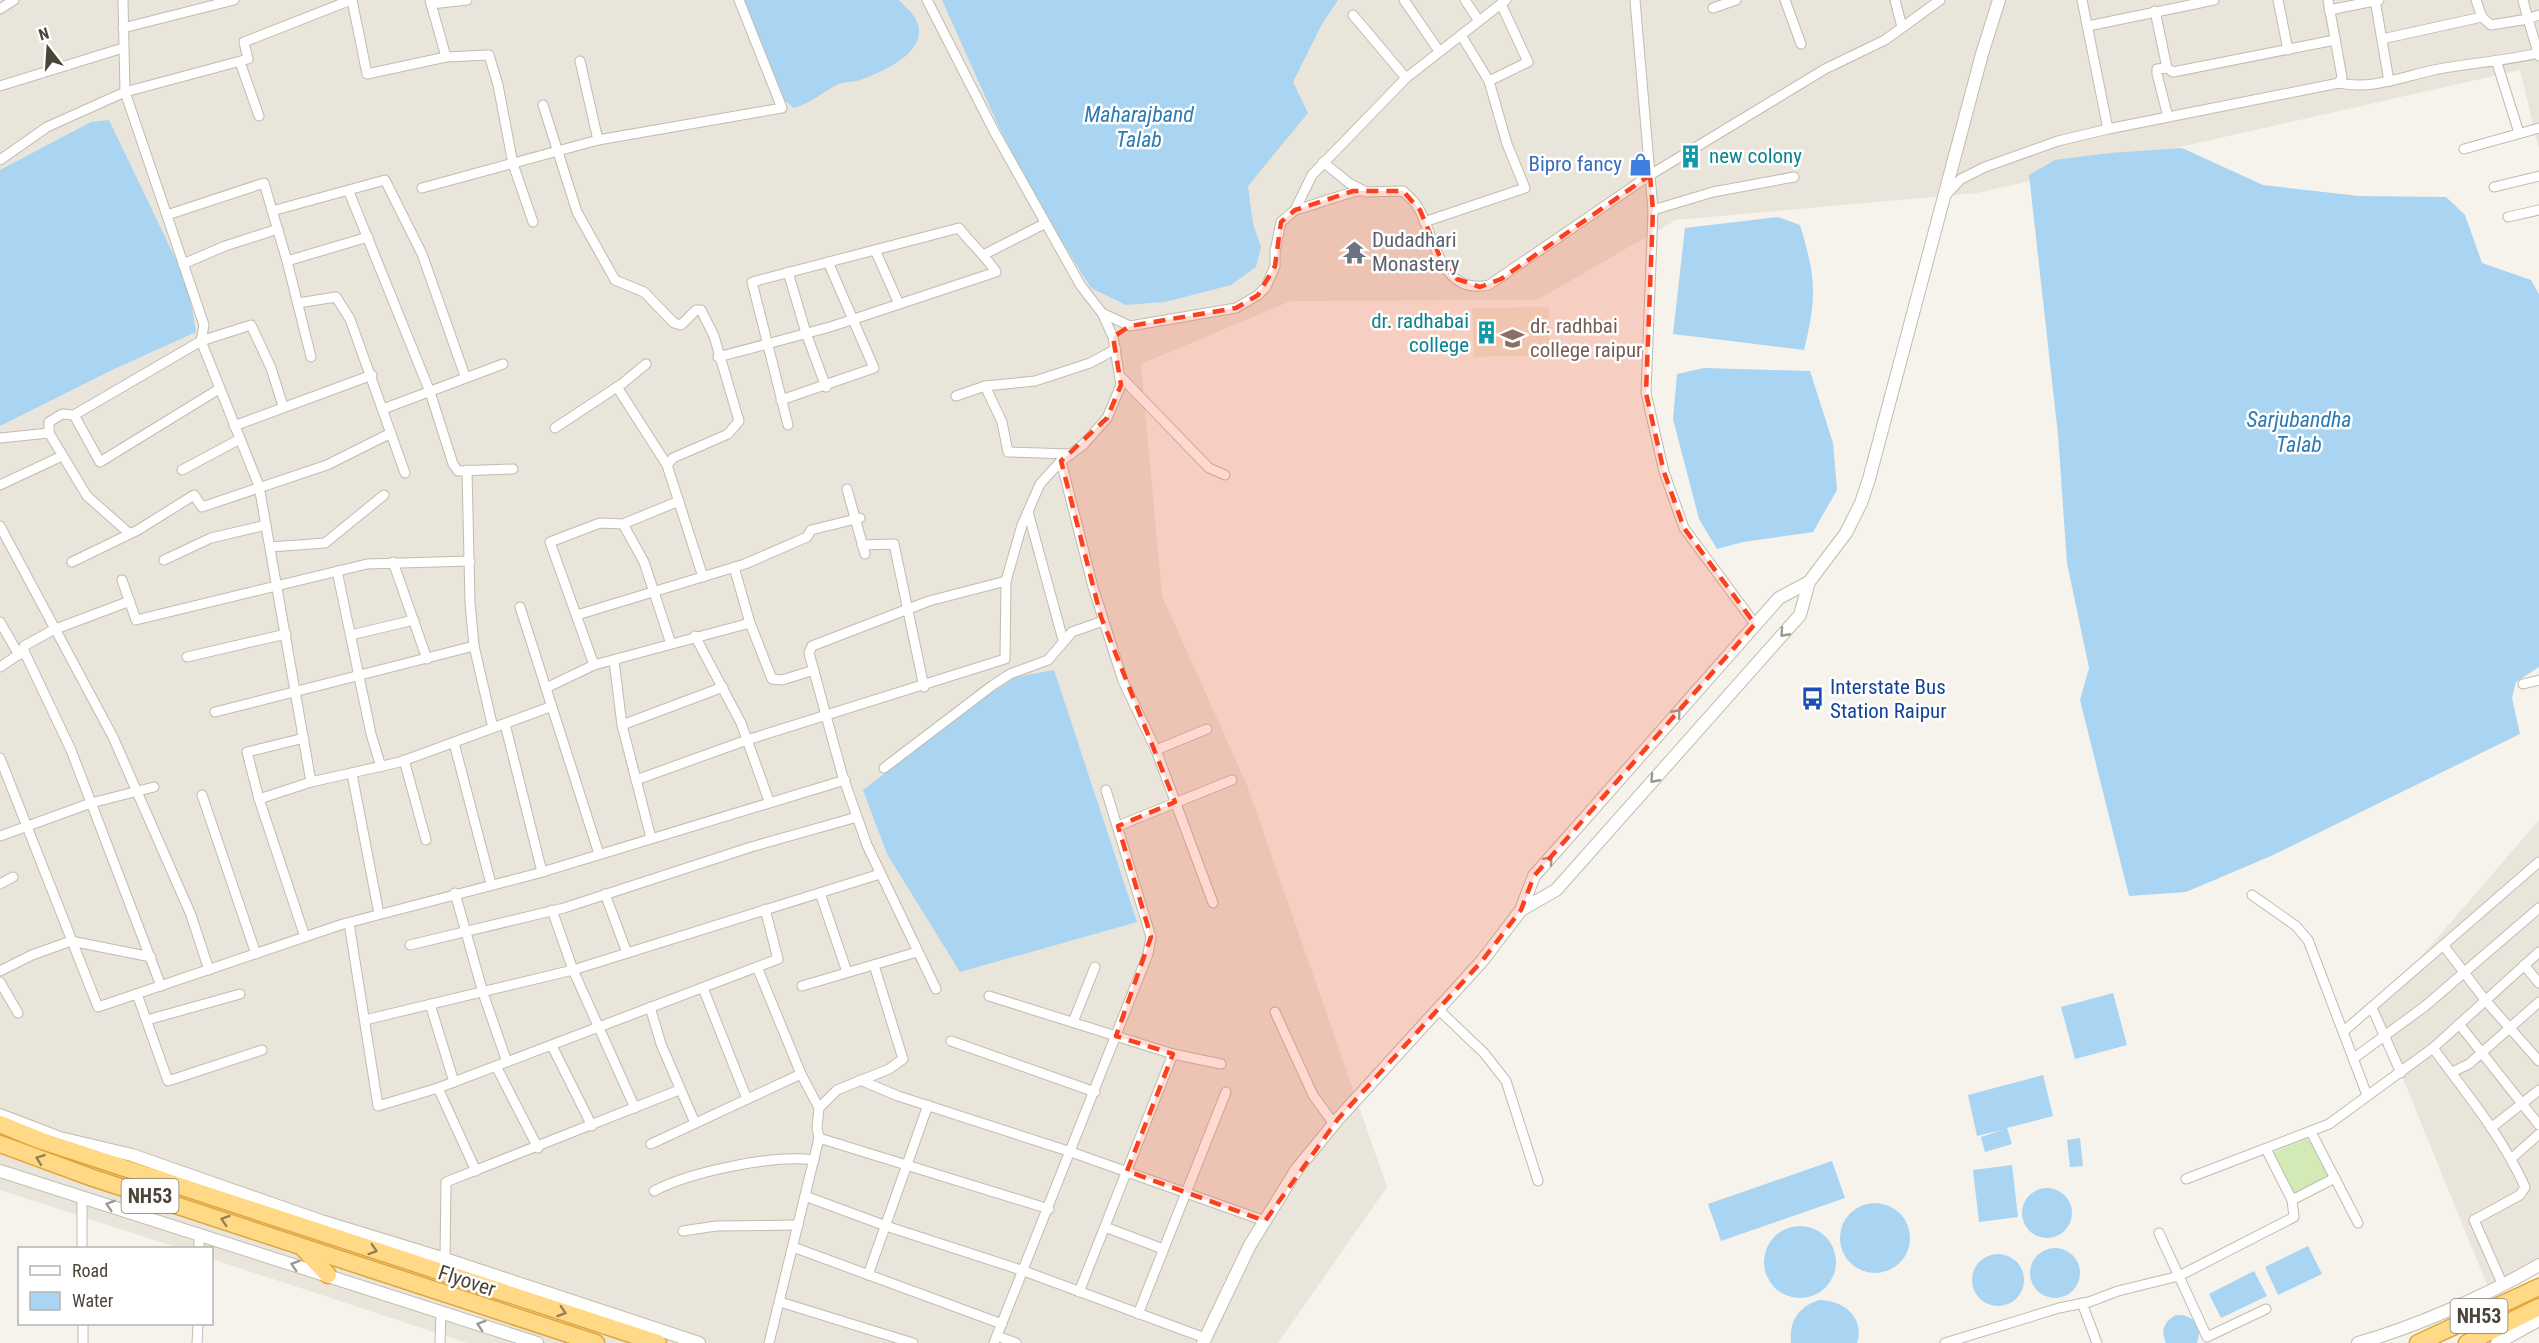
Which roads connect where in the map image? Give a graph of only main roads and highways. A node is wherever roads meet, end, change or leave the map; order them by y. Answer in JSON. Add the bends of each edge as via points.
{"nodes":[{"id":1,"x":0,"y":1124,"type":"edge"},
{"id":2,"x":0,"y":1144,"type":"edge"},
{"id":3,"x":301,"y":1215,"type":"road end"},
{"id":4,"x":278,"y":1219,"type":"junction"},
{"id":5,"x":300,"y":1245,"type":"junction"},
{"id":6,"x":328,"y":1275,"type":"road end"},
{"id":7,"x":2539,"y":1287,"type":"edge"},
{"id":8,"x":2539,"y":1307,"type":"edge"},
{"id":9,"x":596,"y":1343,"type":"edge"},
{"id":10,"x":658,"y":1343,"type":"edge"},
{"id":11,"x":2418,"y":1343,"type":"edge"},
{"id":12,"x":2467,"y":1343,"type":"edge"}],
"edges":[{"from":1,"to":4,"type":"highway","number":"NH53"},
{"from":5,"to":2,"type":"highway","number":"NH53","one_way":true},
{"from":3,"to":4,"type":"highway"},
{"from":4,"to":10,"type":"highway","name":"Flyover","number":"NH53","one_way":true},
{"from":5,"to":6,"type":"highway"},
{"from":5,"to":9,"type":"highway","name":"Flyover","number":"NH53"},
{"from":7,"to":11,"type":"highway","number":"NH53"},
{"from":8,"to":12,"type":"highway","number":"NH53"}]}
